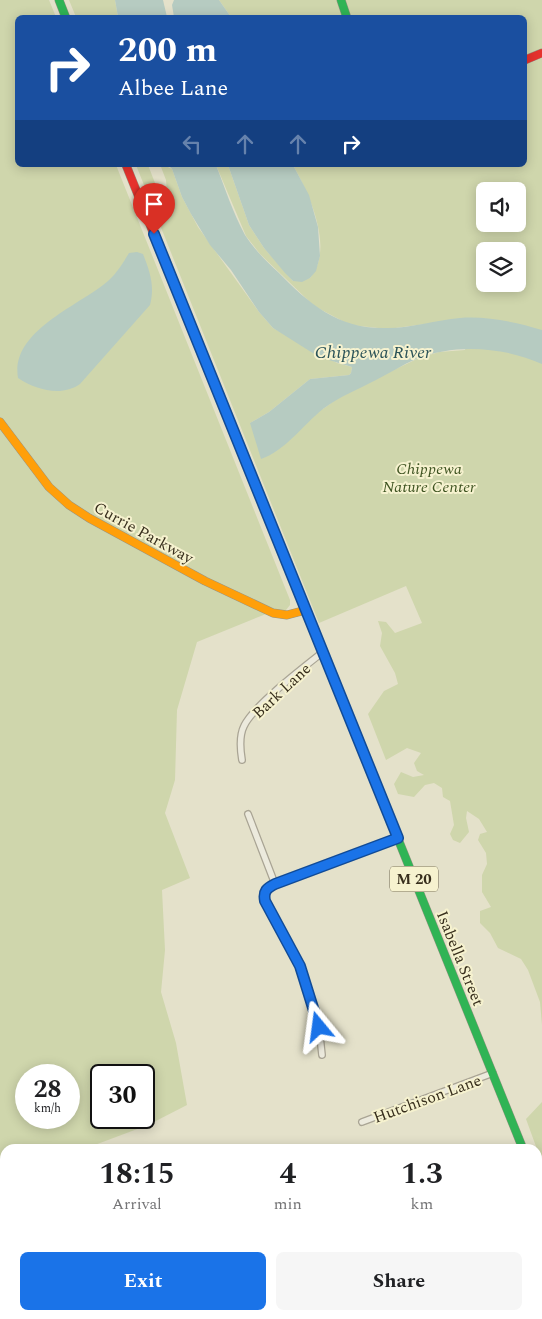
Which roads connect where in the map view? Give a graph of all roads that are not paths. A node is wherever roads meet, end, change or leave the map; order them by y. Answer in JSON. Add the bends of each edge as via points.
{"nodes":[{"id":1,"x":59,"y":0,"type":"edge"},
{"id":2,"x":341,"y":0,"type":"edge"},
{"id":3,"x":65,"y":15,"type":"edge"},
{"id":4,"x":346,"y":15,"type":"edge"},
{"id":5,"x":542,"y":53,"type":"edge"},
{"id":6,"x":527,"y":59,"type":"edge"},
{"id":7,"x":127,"y":167,"type":"edge"},
{"id":8,"x":0,"y":422,"type":"edge"},
{"id":9,"x":306,"y":610,"type":"junction"},
{"id":10,"x":323,"y":652,"type":"junction"},
{"id":11,"x":242,"y":760,"type":"dead end"},
{"id":12,"x":248,"y":814,"type":"dead end"},
{"id":13,"x":398,"y":838,"type":"junction"},
{"id":14,"x":275,"y":884,"type":"junction"},
{"id":15,"x":322,"y":1055,"type":"dead end"},
{"id":16,"x":493,"y":1073,"type":"junction"},
{"id":17,"x":362,"y":1122,"type":"dead end"},
{"id":18,"x":522,"y":1144,"type":"edge"}],
"edges":[{"from":1,"to":3,"type":"main road"},
{"from":2,"to":4,"type":"main road"},
{"from":5,"to":6,"type":"main road"},
{"from":7,"to":9,"type":"main road","name":"Isabella Street","number":"M 20"},
{"from":8,"to":9,"type":"main road","name":"Currie Parkway","via":[[49,487],[89,518],[273,614],[287,615]]},
{"from":9,"to":10,"type":"main road","name":"Isabella Street","number":"M 20"},
{"from":10,"to":11,"type":"street","name":"Bark Lane","via":[[298,671],[244,725]]},
{"from":10,"to":13,"type":"main road","name":"Isabella Street","number":"M 20"},
{"from":12,"to":14,"type":"street"},
{"from":13,"to":14,"type":"street"},
{"from":13,"to":16,"type":"main road","name":"Isabella Street","number":"M 20"},
{"from":14,"to":15,"type":"street","via":[[267,888],[265,901],[300,966],[319,1027]]},
{"from":16,"to":17,"type":"street","name":"Hutchison Lane"},
{"from":16,"to":18,"type":"main road","name":"Isabella Street","number":"M 20"}]}
